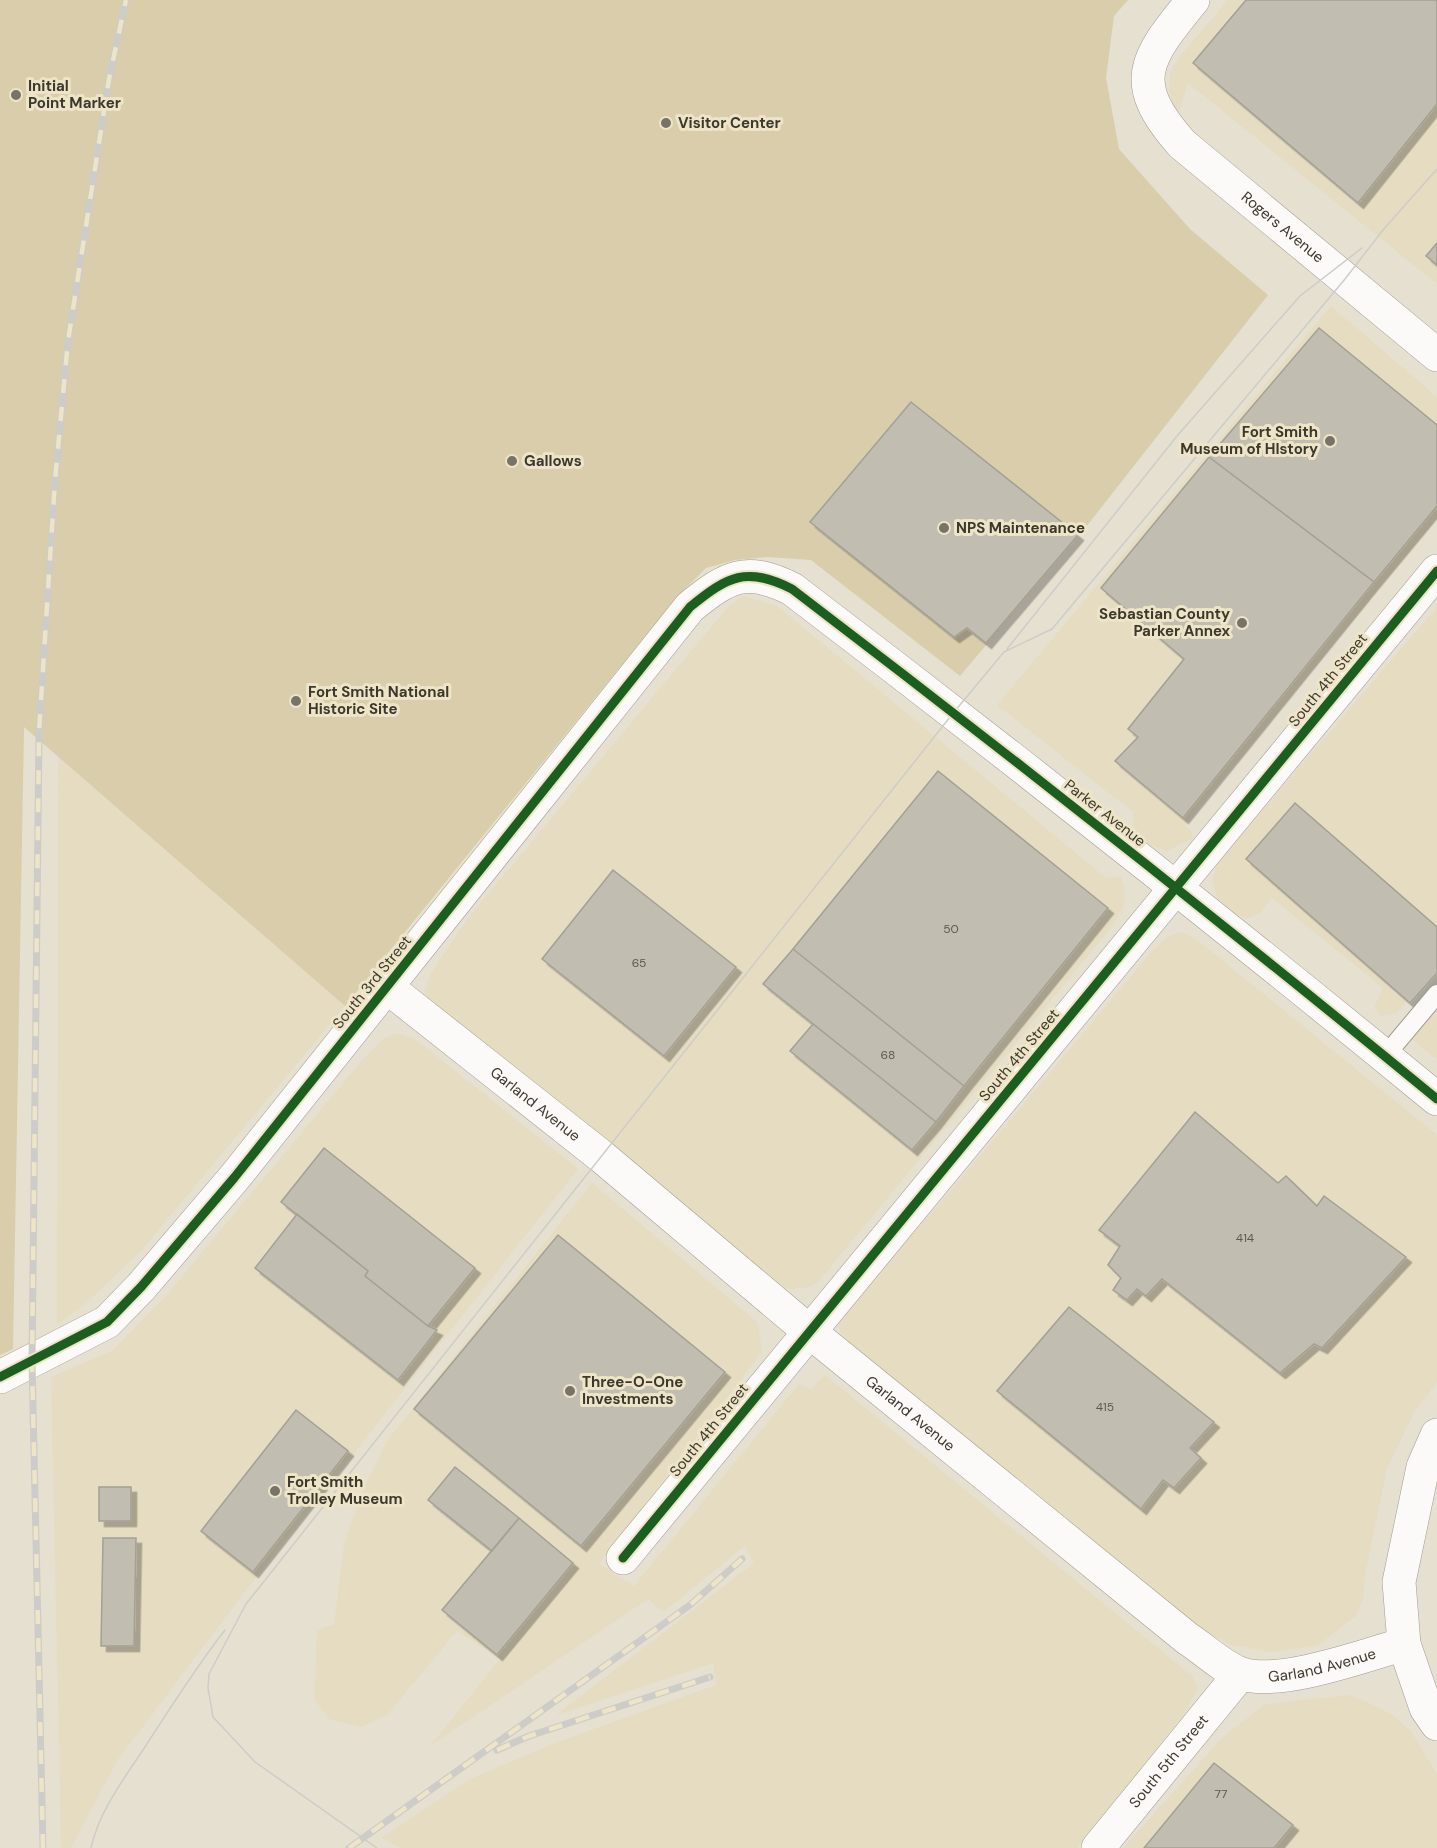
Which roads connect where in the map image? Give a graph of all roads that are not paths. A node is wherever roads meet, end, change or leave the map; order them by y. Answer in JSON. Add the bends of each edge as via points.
{"nodes":[{"id":1,"x":1193,"y":0,"type":"edge"},
{"id":2,"x":1437,"y":355,"type":"edge"},
{"id":3,"x":1437,"y":571,"type":"edge"},
{"id":4,"x":742,"y":576,"type":"joint"},
{"id":5,"x":1176,"y":888,"type":"junction"},
{"id":6,"x":387,"y":987,"type":"junction"},
{"id":7,"x":1437,"y":994,"type":"edge"},
{"id":8,"x":1385,"y":1056,"type":"junction"},
{"id":9,"x":1437,"y":1099,"type":"edge"},
{"id":10,"x":810,"y":1332,"type":"junction"},
{"id":11,"x":0,"y":1377,"type":"edge"},
{"id":12,"x":1437,"y":1435,"type":"edge"},
{"id":13,"x":623,"y":1558,"type":"dead end"},
{"id":14,"x":1404,"y":1644,"type":"junction"},
{"id":15,"x":1240,"y":1674,"type":"junction"},
{"id":16,"x":1437,"y":1724,"type":"edge"},
{"id":17,"x":1098,"y":1848,"type":"edge"}],
"edges":[{"from":1,"to":2,"type":"street","name":"Rogers Avenue","via":[[1154,53],[1147,85],[1160,120],[1182,144]]},
{"from":3,"to":5,"type":"street","name":"South 4th Street"},
{"from":4,"to":5,"type":"street","name":"Parker Avenue","via":[[768,577],[792,589]]},
{"from":4,"to":6,"type":"street","name":"South 3rd Street","via":[[716,586],[690,607]]},
{"from":5,"to":8,"type":"street","name":"Parker Avenue"},
{"from":5,"to":10,"type":"street","name":"South 4th Street"},
{"from":6,"to":10,"type":"street","name":"Garland Avenue","via":[[601,1156]]},
{"from":6,"to":11,"type":"street","name":"South 3rd Street","via":[[234,1178],[107,1322]]},
{"from":7,"to":8,"type":"lane"},
{"from":8,"to":9,"type":"street","name":"Parker Avenue"},
{"from":10,"to":13,"type":"street","name":"South 4th Street"},
{"from":10,"to":15,"type":"street","name":"Garland Avenue","via":[[1188,1639]]},
{"from":12,"to":14,"type":"street","via":[[1423,1467],[1399,1582]]},
{"from":14,"to":15,"type":"street","name":"Garland Avenue","via":[[1296,1673],[1274,1677]]},
{"from":14,"to":16,"type":"street","via":[[1426,1708]]},
{"from":15,"to":17,"type":"street","name":"South 5th Street"}]}
